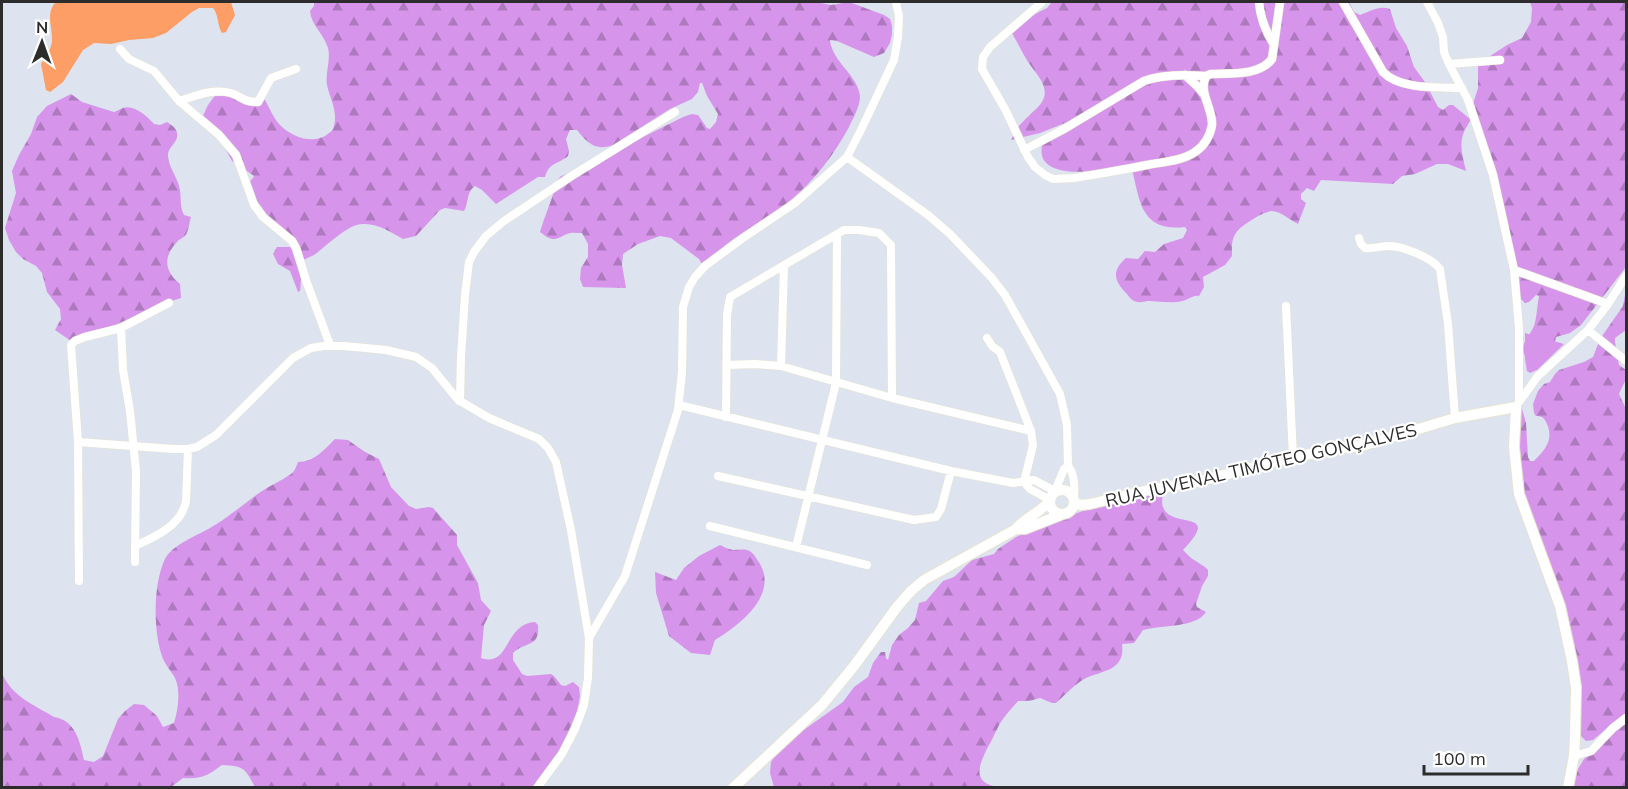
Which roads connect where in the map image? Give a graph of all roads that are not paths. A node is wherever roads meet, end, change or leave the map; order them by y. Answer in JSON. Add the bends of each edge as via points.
{"nodes":[{"id":1,"x":896,"y":2,"type":"edge"},
{"id":2,"x":1042,"y":2,"type":"edge"},
{"id":3,"x":1259,"y":2,"type":"edge"},
{"id":4,"x":1280,"y":2,"type":"edge"},
{"id":5,"x":1343,"y":2,"type":"edge"},
{"id":6,"x":1427,"y":2,"type":"edge"},
{"id":7,"x":1274,"y":45,"type":"junction"},
{"id":8,"x":120,"y":49,"type":"dead end"},
{"id":9,"x":1500,"y":60,"type":"dead end"},
{"id":10,"x":1449,"y":64,"type":"junction"},
{"id":11,"x":296,"y":69,"type":"dead end"},
{"id":12,"x":1184,"y":75,"type":"junction"},
{"id":13,"x":1206,"y":76,"type":"junction"},
{"id":14,"x":1462,"y":88,"type":"junction"},
{"id":15,"x":1204,"y":94,"type":"junction"},
{"id":16,"x":179,"y":101,"type":"junction"},
{"id":17,"x":675,"y":112,"type":"dead end"},
{"id":18,"x":1024,"y":150,"type":"junction"},
{"id":19,"x":847,"y":157,"type":"junction"},
{"id":20,"x":837,"y":234,"type":"junction"},
{"id":21,"x":1359,"y":238,"type":"dead end"},
{"id":22,"x":784,"y":266,"type":"junction"},
{"id":23,"x":1514,"y":270,"type":"junction"},
{"id":24,"x":1626,"y":277,"type":"edge"},
{"id":25,"x":169,"y":303,"type":"dead end"},
{"id":26,"x":1608,"y":304,"type":"junction"},
{"id":27,"x":1286,"y":306,"type":"dead end"},
{"id":28,"x":121,"y":328,"type":"junction"},
{"id":29,"x":1588,"y":330,"type":"junction"},
{"id":30,"x":987,"y":338,"type":"dead end"},
{"id":31,"x":330,"y":345,"type":"junction"},
{"id":32,"x":1626,"y":361,"type":"edge"},
{"id":33,"x":727,"y":365,"type":"junction"},
{"id":34,"x":781,"y":366,"type":"junction"},
{"id":35,"x":1518,"y":371,"type":"junction"},
{"id":36,"x":1539,"y":376,"type":"junction"},
{"id":37,"x":836,"y":383,"type":"junction"},
{"id":38,"x":892,"y":398,"type":"junction"},
{"id":39,"x":460,"y":401,"type":"junction"},
{"id":40,"x":1518,"y":404,"type":"junction"},
{"id":41,"x":679,"y":405,"type":"junction"},
{"id":42,"x":726,"y":417,"type":"junction"},
{"id":43,"x":1455,"y":418,"type":"junction"},
{"id":44,"x":1031,"y":431,"type":"junction"},
{"id":45,"x":822,"y":440,"type":"junction"},
{"id":46,"x":78,"y":442,"type":"junction"},
{"id":47,"x":134,"y":445,"type":"junction"},
{"id":48,"x":189,"y":449,"type":"junction"},
{"id":49,"x":1293,"y":457,"type":"junction"},
{"id":50,"x":1068,"y":466,"type":"junction"},
{"id":51,"x":951,"y":471,"type":"junction"},
{"id":52,"x":718,"y":476,"type":"dead end"},
{"id":53,"x":1024,"y":482,"type":"junction"},
{"id":54,"x":808,"y":496,"type":"junction"},
{"id":55,"x":1052,"y":496,"type":"junction"},
{"id":56,"x":1074,"y":499,"type":"junction"},
{"id":57,"x":1063,"y":514,"type":"junction"},
{"id":58,"x":710,"y":526,"type":"dead end"},
{"id":59,"x":1016,"y":530,"type":"junction"},
{"id":60,"x":135,"y":546,"type":"junction"},
{"id":61,"x":796,"y":547,"type":"junction"},
{"id":62,"x":135,"y":562,"type":"dead end"},
{"id":63,"x":867,"y":565,"type":"dead end"},
{"id":64,"x":79,"y":581,"type":"dead end"},
{"id":65,"x":589,"y":638,"type":"junction"},
{"id":66,"x":1626,"y":718,"type":"edge"},
{"id":67,"x":1574,"y":756,"type":"junction"},
{"id":68,"x":537,"y":788,"type":"edge"},
{"id":69,"x":733,"y":788,"type":"edge"},
{"id":70,"x":1569,"y":788,"type":"edge"}],
"edges":[{"from":1,"to":19,"type":"street","via":[[899,16],[894,60]]},
{"from":2,"to":18,"type":"street","via":[[990,47],[981,63]]},
{"from":3,"to":7,"type":"street"},
{"from":4,"to":7,"type":"street"},
{"from":5,"to":14,"type":"street","via":[[1389,78],[1402,83]]},
{"from":6,"to":10,"type":"street","via":[[1443,37]]},
{"from":7,"to":13,"type":"street","via":[[1272,59],[1263,68]]},
{"from":8,"to":16,"type":"street","via":[[129,59],[154,71]]},
{"from":9,"to":10,"type":"street"},
{"from":10,"to":14,"type":"street"},
{"from":11,"to":16,"type":"street","via":[[271,78],[258,102],[214,91]]},
{"from":12,"to":13,"type":"street"},
{"from":12,"to":15,"type":"street"},
{"from":12,"to":18,"type":"street","via":[[1157,76],[1144,81]]},
{"from":13,"to":15,"type":"street"},
{"from":14,"to":23,"type":"street","via":[[1493,175]]},
{"from":15,"to":18,"type":"street","via":[[1212,125],[1200,147],[1186,156],[1053,179],[1035,166]]},
{"from":16,"to":31,"type":"street","via":[[232,148],[254,205],[292,241]]},
{"from":17,"to":39,"type":"street","via":[[504,221],[474,252],[465,295]]},
{"from":19,"to":41,"type":"street","via":[[801,198],[723,252],[695,277],[683,307]]},
{"from":19,"to":50,"type":"street","via":[[950,234],[1005,295],[1060,394],[1067,425]]},
{"from":20,"to":22,"type":"street"},
{"from":20,"to":37,"type":"street"},
{"from":20,"to":38,"type":"street","via":[[859,230],[879,233],[891,245]]},
{"from":21,"to":43,"type":"street","via":[[1365,248],[1391,246],[1428,259],[1440,269]]},
{"from":22,"to":33,"type":"street","via":[[730,297]]},
{"from":22,"to":34,"type":"street"},
{"from":23,"to":26,"type":"street"},
{"from":23,"to":35,"type":"street"},
{"from":24,"to":26,"type":"street"},
{"from":25,"to":28,"type":"street"},
{"from":26,"to":29,"type":"street"},
{"from":27,"to":49,"type":"street"},
{"from":28,"to":46,"type":"street","via":[[85,337],[71,345]]},
{"from":28,"to":47,"type":"street"},
{"from":29,"to":32,"type":"street"},
{"from":29,"to":36,"type":"street"},
{"from":30,"to":44,"type":"street","via":[[1000,352]]},
{"from":31,"to":39,"type":"street","via":[[416,357],[432,368]]},
{"from":31,"to":48,"type":"street","via":[[311,348],[293,358],[216,435]]},
{"from":33,"to":34,"type":"street"},
{"from":33,"to":42,"type":"street"},
{"from":34,"to":37,"type":"street"},
{"from":35,"to":36,"type":"street"},
{"from":35,"to":40,"type":"street"},
{"from":36,"to":40,"type":"street"},
{"from":37,"to":38,"type":"street"},
{"from":37,"to":45,"type":"street"},
{"from":38,"to":44,"type":"street"},
{"from":39,"to":65,"type":"street","via":[[539,439],[556,462]]},
{"from":40,"to":43,"type":"street","name":"RUA JUVENAL TIMÓTEO GONÇALVES"},
{"from":40,"to":67,"type":"street","via":[[1514,447],[1519,494],[1560,606],[1572,661]]},
{"from":41,"to":42,"type":"street"},
{"from":41,"to":65,"type":"street","via":[[625,576]]},
{"from":42,"to":45,"type":"street"},
{"from":43,"to":49,"type":"street","name":"RUA JUVENAL TIMÓTEO GONÇALVES","via":[[1378,441]]},
{"from":44,"to":53,"type":"street","via":[[1033,445]]},
{"from":45,"to":51,"type":"street"},
{"from":45,"to":54,"type":"street"},
{"from":46,"to":47,"type":"street"},
{"from":46,"to":64,"type":"street"},
{"from":47,"to":48,"type":"street"},
{"from":47,"to":60,"type":"street"},
{"from":48,"to":60,"type":"street","via":[[180,517]]},
{"from":49,"to":56,"type":"street","name":"RUA JUVENAL TIMÓTEO GONÇALVES","via":[[1089,504],[1081,505]]},
{"from":50,"to":55,"type":"street"},
{"from":50,"to":56,"type":"street","via":[[1072,470]]},
{"from":51,"to":53,"type":"street"},
{"from":51,"to":54,"type":"street","via":[[941,509],[936,517],[926,519],[914,520]]},
{"from":52,"to":54,"type":"street"},
{"from":53,"to":55,"type":"street","via":[[1034,480]]},
{"from":54,"to":61,"type":"street"},
{"from":55,"to":56,"type":"street","via":[[1065,489]]},
{"from":55,"to":57,"type":"street","via":[[1053,510]]},
{"from":55,"to":59,"type":"street","via":[[1046,506]]},
{"from":56,"to":57,"type":"street","via":[[1070,512]]},
{"from":57,"to":59,"type":"street"},
{"from":58,"to":61,"type":"street"},
{"from":59,"to":69,"type":"street","via":[[917,586],[897,606],[822,705]]},
{"from":60,"to":62,"type":"street"},
{"from":61,"to":63,"type":"street"},
{"from":65,"to":68,"type":"street","via":[[584,705],[562,754]]},
{"from":66,"to":67,"type":"street","via":[[1591,751]]},
{"from":67,"to":70,"type":"street"}]}
